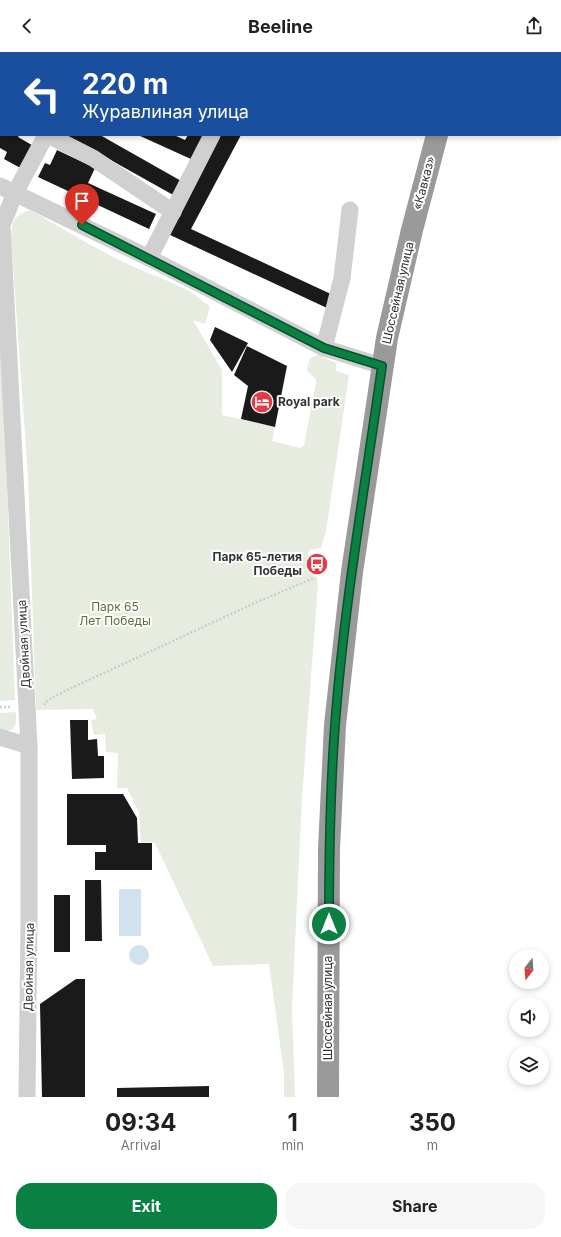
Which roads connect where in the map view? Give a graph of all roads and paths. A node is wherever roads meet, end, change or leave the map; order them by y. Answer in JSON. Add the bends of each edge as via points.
{"nodes":[{"id":1,"x":46,"y":136,"type":"edge"},
{"id":2,"x":49,"y":136,"type":"edge"},
{"id":3,"x":211,"y":136,"type":"edge"},
{"id":4,"x":437,"y":136,"type":"edge"},
{"id":5,"x":7,"y":189,"type":"edge"},
{"id":6,"x":350,"y":210,"type":"dead end"},
{"id":7,"x":173,"y":212,"type":"junction"},
{"id":8,"x":412,"y":230,"type":"joint"},
{"id":9,"x":149,"y":258,"type":"junction"},
{"id":10,"x":324,"y":348,"type":"junction"},
{"id":11,"x":382,"y":366,"type":"junction"},
{"id":12,"x":314,"y":578,"type":"dead end"},
{"id":13,"x":27,"y":706,"type":"junction"},
{"id":14,"x":0,"y":707,"type":"edge"},
{"id":15,"x":0,"y":737,"type":"edge"},
{"id":16,"x":29,"y":746,"type":"junction"},
{"id":17,"x":27,"y":1097,"type":"edge"},
{"id":18,"x":328,"y":1097,"type":"edge"}],
"edges":[{"from":1,"to":5,"type":"street","name":"Двойная улица"},
{"from":2,"to":7,"type":"street","via":[[93,158]]},
{"from":3,"to":7,"type":"street"},
{"from":4,"to":8,"type":"highway","name":"«Кавказ»"},
{"from":5,"to":9,"type":"street"},
{"from":5,"to":13,"type":"street","name":"Двойная улица","via":[[2,225]]},
{"from":6,"to":10,"type":"street","via":[[342,278]]},
{"from":7,"to":9,"type":"street"},
{"from":8,"to":11,"type":"highway","name":"Шоссейная улица"},
{"from":9,"to":10,"type":"street"},
{"from":10,"to":11,"type":"street"},
{"from":11,"to":18,"type":"highway","name":"Шоссейная улица","via":[[352,572],[335,725],[329,849]]},
{"from":12,"to":13,"type":"path","via":[[65,691],[43,705]]},
{"from":13,"to":14,"type":"path"},
{"from":13,"to":16,"type":"street","name":"Двойная улица"},
{"from":15,"to":16,"type":"street"},
{"from":16,"to":17,"type":"street","name":"Двойная улица"}]}
